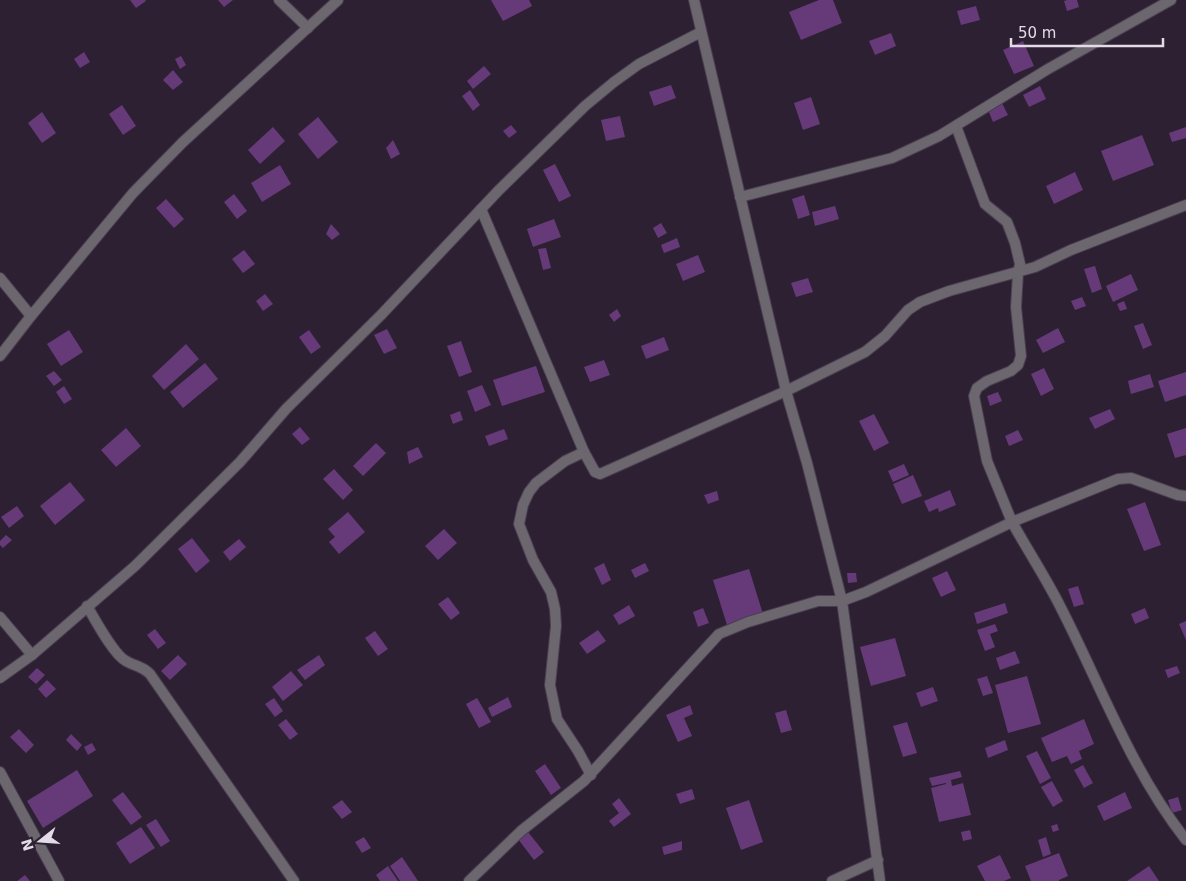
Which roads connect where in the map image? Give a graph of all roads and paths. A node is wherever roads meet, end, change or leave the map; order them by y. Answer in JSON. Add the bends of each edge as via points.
{"nodes":[{"id":1,"x":279,"y":0,"type":"edge"},
{"id":2,"x":338,"y":0,"type":"edge"},
{"id":3,"x":694,"y":0,"type":"edge"},
{"id":4,"x":1171,"y":0,"type":"edge"},
{"id":5,"x":308,"y":28,"type":"junction"},
{"id":6,"x":701,"y":32,"type":"junction"},
{"id":7,"x":956,"y":126,"type":"junction"},
{"id":8,"x":740,"y":197,"type":"junction"},
{"id":9,"x":1186,"y":205,"type":"edge"},
{"id":10,"x":481,"y":209,"type":"junction"},
{"id":11,"x":1018,"y":273,"type":"junction"},
{"id":12,"x":0,"y":278,"type":"edge"},
{"id":13,"x":31,"y":316,"type":"junction"},
{"id":14,"x":0,"y":356,"type":"edge"},
{"id":15,"x":786,"y":391,"type":"junction"},
{"id":16,"x":584,"y":452,"type":"junction"},
{"id":17,"x":1186,"y":496,"type":"edge"},
{"id":18,"x":1012,"y":522,"type":"junction"},
{"id":19,"x":842,"y":601,"type":"junction"},
{"id":20,"x":87,"y":606,"type":"junction"},
{"id":21,"x":0,"y":617,"type":"edge"},
{"id":22,"x":32,"y":655,"type":"junction"},
{"id":23,"x":0,"y":678,"type":"edge"},
{"id":24,"x":0,"y":772,"type":"edge"},
{"id":25,"x":591,"y":774,"type":"junction"},
{"id":26,"x":1186,"y":840,"type":"edge"},
{"id":27,"x":878,"y":860,"type":"junction"},
{"id":28,"x":59,"y":881,"type":"edge"},
{"id":29,"x":294,"y":881,"type":"edge"},
{"id":30,"x":469,"y":881,"type":"edge"},
{"id":31,"x":832,"y":881,"type":"edge"},
{"id":32,"x":880,"y":881,"type":"edge"}],
"edges":[{"from":1,"to":5,"type":"street"},
{"from":2,"to":5,"type":"street"},
{"from":3,"to":6,"type":"street"},
{"from":4,"to":7,"type":"street","via":[[1048,68]]},
{"from":5,"to":13,"type":"street","via":[[146,180]]},
{"from":6,"to":8,"type":"street"},
{"from":6,"to":10,"type":"street","via":[[639,64],[614,82]]},
{"from":7,"to":8,"type":"street","via":[[892,158]]},
{"from":7,"to":11,"type":"street","via":[[985,204],[1007,222],[1020,264]]},
{"from":8,"to":15,"type":"street"},
{"from":9,"to":11,"type":"street"},
{"from":10,"to":16,"type":"street"},
{"from":10,"to":20,"type":"street","via":[[286,409],[240,462],[135,566]]},
{"from":11,"to":15,"type":"street","via":[[949,291],[913,306],[866,352]]},
{"from":11,"to":18,"type":"street","via":[[1018,366],[987,381],[977,388],[974,396],[987,462]]},
{"from":12,"to":13,"type":"street"},
{"from":13,"to":14,"type":"street"},
{"from":15,"to":16,"type":"street","via":[[606,473],[595,472]]},
{"from":15,"to":19,"type":"street"},
{"from":16,"to":25,"type":"street","via":[[565,460],[536,484],[523,504],[519,524],[533,560],[551,592],[555,610],[550,685],[557,719]]},
{"from":17,"to":18,"type":"street","via":[[1131,478],[1118,479]]},
{"from":18,"to":19,"type":"street"},
{"from":18,"to":26,"type":"street","via":[[1062,609],[1103,698],[1148,783]]},
{"from":19,"to":25,"type":"street","via":[[818,601],[719,634]]},
{"from":19,"to":27,"type":"street"},
{"from":20,"to":22,"type":"street"},
{"from":20,"to":29,"type":"street","via":[[116,651],[126,661],[150,674]]},
{"from":21,"to":22,"type":"street"},
{"from":22,"to":23,"type":"street"},
{"from":24,"to":28,"type":"street"},
{"from":25,"to":30,"type":"street","via":[[521,831]]},
{"from":27,"to":31,"type":"street"},
{"from":27,"to":32,"type":"street"}]}
